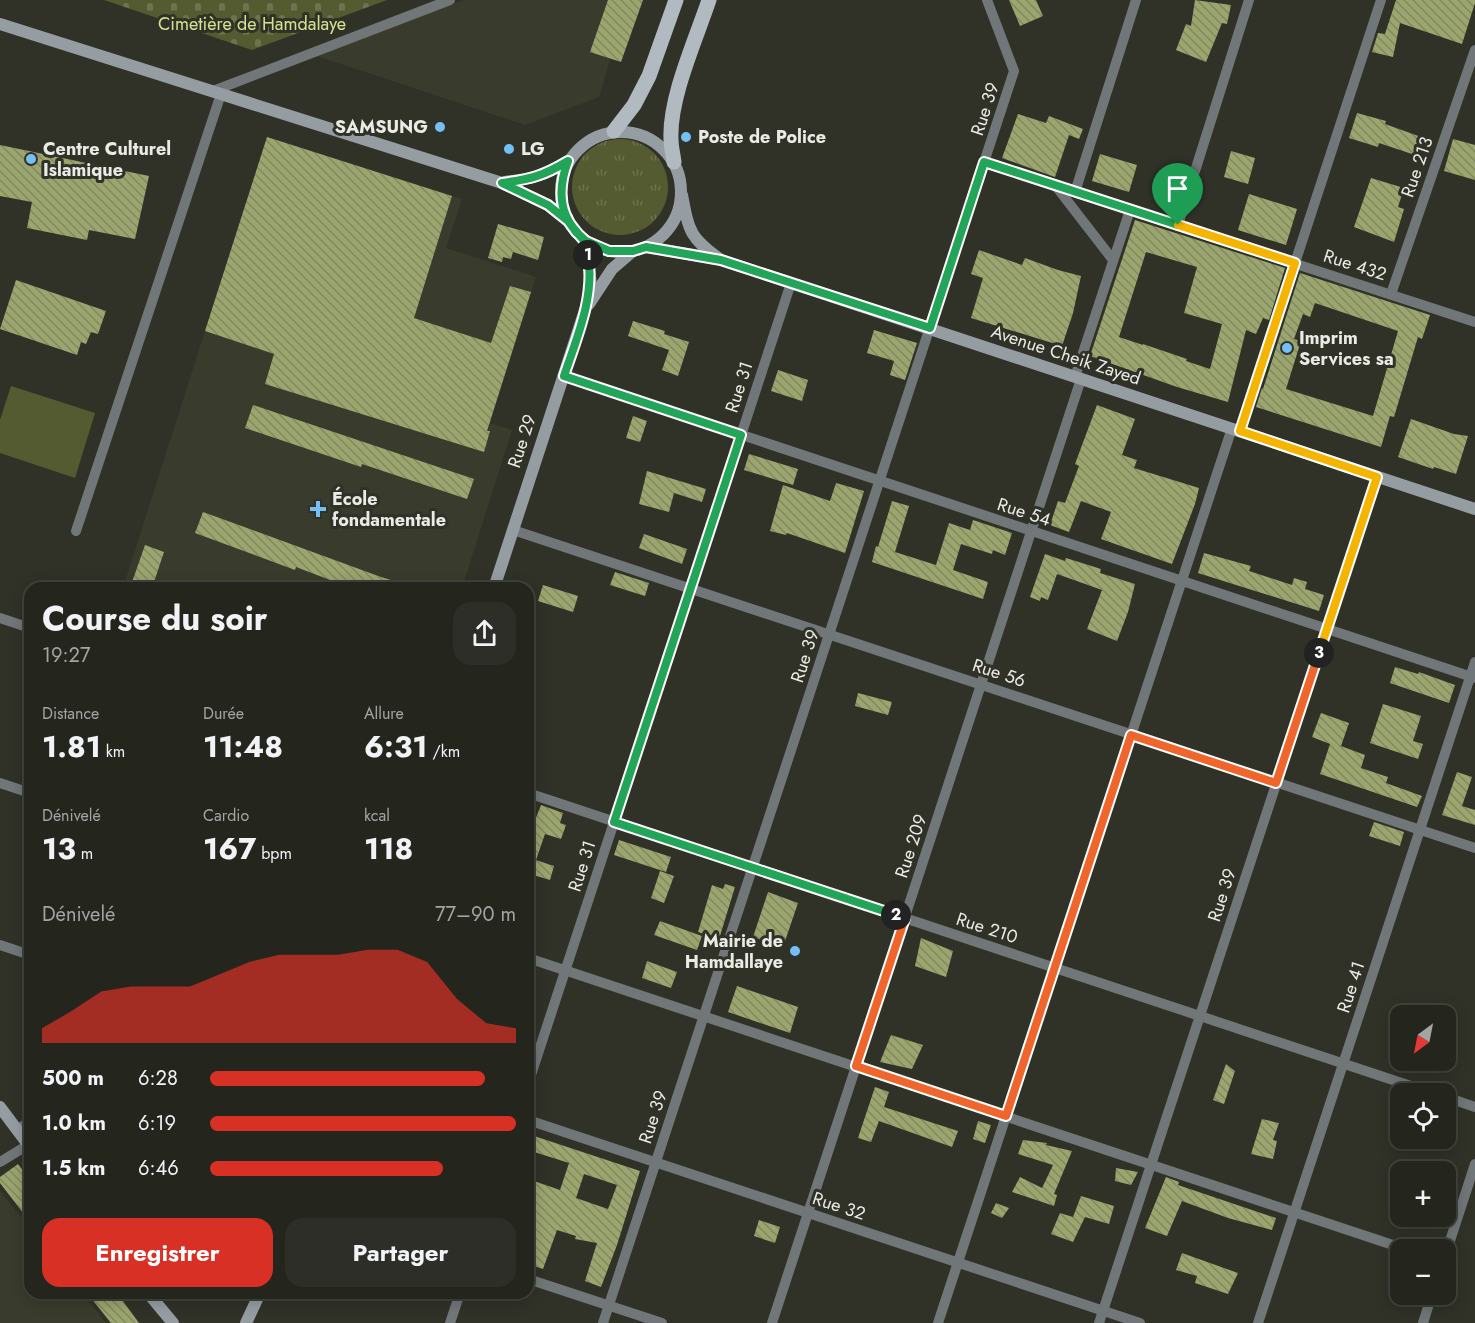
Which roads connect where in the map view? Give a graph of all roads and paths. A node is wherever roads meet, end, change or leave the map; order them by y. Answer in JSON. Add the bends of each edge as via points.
{"nodes":[{"id":1,"x":450,"y":0,"type":"edge"},
{"id":2,"x":676,"y":0,"type":"edge"},
{"id":3,"x":710,"y":0,"type":"edge"},
{"id":4,"x":987,"y":0,"type":"edge"},
{"id":5,"x":1136,"y":0,"type":"edge"},
{"id":6,"x":1249,"y":0,"type":"edge"},
{"id":7,"x":1381,"y":0,"type":"edge"},
{"id":8,"x":0,"y":24,"type":"edge"},
{"id":9,"x":1475,"y":50,"type":"edge"},
{"id":10,"x":217,"y":93,"type":"junction"},
{"id":11,"x":614,"y":131,"type":"junction"},
{"id":12,"x":568,"y":161,"type":"junction"},
{"id":13,"x":674,"y":162,"type":"junction"},
{"id":14,"x":984,"y":162,"type":"junction"},
{"id":15,"x":502,"y":183,"type":"junction"},
{"id":16,"x":1055,"y":185,"type":"junction"},
{"id":17,"x":1075,"y":192,"type":"junction"},
{"id":18,"x":682,"y":195,"type":"junction"},
{"id":19,"x":1130,"y":210,"type":"junction"},
{"id":20,"x":568,"y":221,"type":"junction"},
{"id":21,"x":1178,"y":225,"type":"junction"},
{"id":22,"x":586,"y":241,"type":"junction"},
{"id":23,"x":646,"y":247,"type":"junction"},
{"id":24,"x":633,"y":251,"type":"junction"},
{"id":25,"x":721,"y":260,"type":"junction"},
{"id":26,"x":1113,"y":260,"type":"junction"},
{"id":27,"x":1295,"y":263,"type":"junction"},
{"id":28,"x":791,"y":283,"type":"junction"},
{"id":29,"x":1391,"y":294,"type":"junction"},
{"id":30,"x":586,"y":307,"type":"junction"},
{"id":31,"x":1475,"y":322,"type":"edge"},
{"id":32,"x":930,"y":328,"type":"junction"},
{"id":33,"x":564,"y":376,"type":"junction"},
{"id":34,"x":1078,"y":378,"type":"junction"},
{"id":35,"x":1236,"y":430,"type":"junction"},
{"id":36,"x":741,"y":435,"type":"junction"},
{"id":37,"x":1377,"y":477,"type":"junction"},
{"id":38,"x":880,"y":481,"type":"junction"},
{"id":39,"x":1475,"y":509,"type":"edge"},
{"id":40,"x":513,"y":530,"type":"junction"},
{"id":41,"x":76,"y":531,"type":"dead end"},
{"id":42,"x":1031,"y":531,"type":"junction"},
{"id":43,"x":1182,"y":581,"type":"junction"},
{"id":44,"x":496,"y":582,"type":"edge"},
{"id":45,"x":690,"y":588,"type":"junction"},
{"id":46,"x":0,"y":618,"type":"edge"},
{"id":47,"x":24,"y":626,"type":"edge"},
{"id":48,"x":1327,"y":629,"type":"junction"},
{"id":49,"x":829,"y":634,"type":"junction"},
{"id":50,"x":1475,"y":662,"type":"edge"},
{"id":51,"x":1473,"y":677,"type":"edge"},
{"id":52,"x":981,"y":685,"type":"junction"},
{"id":53,"x":1131,"y":735,"type":"junction"},
{"id":54,"x":0,"y":783,"type":"edge"},
{"id":55,"x":1276,"y":783,"type":"junction"},
{"id":56,"x":24,"y":791,"type":"edge"},
{"id":57,"x":534,"y":795,"type":"edge"},
{"id":58,"x":614,"y":822,"type":"junction"},
{"id":59,"x":1420,"y":830,"type":"junction"},
{"id":60,"x":1475,"y":848,"type":"edge"},
{"id":61,"x":753,"y":867,"type":"junction"},
{"id":62,"x":905,"y":918,"type":"junction"},
{"id":63,"x":0,"y":945,"type":"edge"},
{"id":64,"x":24,"y":953,"type":"edge"},
{"id":65,"x":534,"y":960,"type":"edge"},
{"id":66,"x":1055,"y":967,"type":"junction"},
{"id":67,"x":565,"y":970,"type":"junction"},
{"id":68,"x":704,"y":1016,"type":"junction"},
{"id":69,"x":1200,"y":1016,"type":"junction"},
{"id":70,"x":1344,"y":1063,"type":"junction"},
{"id":71,"x":534,"y":1066,"type":"edge"},
{"id":72,"x":856,"y":1066,"type":"junction"},
{"id":73,"x":1403,"y":1083,"type":"edge"},
{"id":74,"x":1456,"y":1100,"type":"edge"},
{"id":75,"x":0,"y":1107,"type":"edge"},
{"id":76,"x":1475,"y":1107,"type":"edge"},
{"id":77,"x":1006,"y":1116,"type":"junction"},
{"id":78,"x":534,"y":1122,"type":"edge"},
{"id":79,"x":24,"y":1125,"type":"edge"},
{"id":80,"x":17,"y":1130,"type":"junction"},
{"id":81,"x":24,"y":1139,"type":"edge"},
{"id":82,"x":24,"y":1149,"type":"edge"},
{"id":83,"x":0,"y":1162,"type":"edge"},
{"id":84,"x":656,"y":1163,"type":"junction"},
{"id":85,"x":1151,"y":1164,"type":"junction"},
{"id":86,"x":1475,"y":1164,"type":"edge"},
{"id":87,"x":1295,"y":1212,"type":"junction"},
{"id":88,"x":808,"y":1213,"type":"junction"},
{"id":89,"x":1451,"y":1239,"type":"edge"},
{"id":90,"x":1390,"y":1244,"type":"edge"},
{"id":91,"x":958,"y":1263,"type":"junction"},
{"id":92,"x":534,"y":1281,"type":"edge"},
{"id":93,"x":153,"y":1299,"type":"edge"},
{"id":94,"x":257,"y":1299,"type":"edge"},
{"id":95,"x":457,"y":1299,"type":"edge"},
{"id":96,"x":1429,"y":1305,"type":"edge"},
{"id":97,"x":609,"y":1306,"type":"junction"},
{"id":98,"x":1103,"y":1311,"type":"junction"},
{"id":99,"x":173,"y":1322,"type":"edge"},
{"id":100,"x":246,"y":1323,"type":"edge"},
{"id":101,"x":450,"y":1323,"type":"edge"},
{"id":102,"x":603,"y":1323,"type":"edge"},
{"id":103,"x":662,"y":1323,"type":"edge"},
{"id":104,"x":772,"y":1323,"type":"edge"},
{"id":105,"x":938,"y":1323,"type":"edge"},
{"id":106,"x":1099,"y":1323,"type":"edge"},
{"id":107,"x":1140,"y":1323,"type":"edge"},
{"id":108,"x":1258,"y":1323,"type":"edge"},
{"id":109,"x":1423,"y":1323,"type":"edge"}],
"edges":[{"from":1,"to":10,"type":"street"},
{"from":2,"to":11,"type":"main road","via":[[649,76]]},
{"from":3,"to":13,"type":"main road","via":[[678,92],[671,138]]},
{"from":4,"to":14,"type":"street","name":"Rue 39","via":[[1014,71]]},
{"from":5,"to":17,"type":"street"},
{"from":6,"to":21,"type":"street"},
{"from":7,"to":27,"type":"street"},
{"from":8,"to":10,"type":"main road"},
{"from":9,"to":29,"type":"street","name":"Rue 213"},
{"from":10,"to":15,"type":"main road"},
{"from":10,"to":41,"type":"street"},
{"from":11,"to":12,"type":"main road","via":[[588,140]]},
{"from":11,"to":13,"type":"main road","via":[[649,138]]},
{"from":12,"to":15,"type":"main road","via":[[532,179]]},
{"from":12,"to":20,"type":"main road","via":[[561,180],[561,201]]},
{"from":13,"to":18,"type":"main road","via":[[681,178]]},
{"from":14,"to":16,"type":"street","name":"Rue 432"},
{"from":14,"to":32,"type":"street","name":"Rue 39"},
{"from":15,"to":20,"type":"main road","via":[[548,205]]},
{"from":16,"to":17,"type":"street","name":"Rue 432"},
{"from":16,"to":26,"type":"street"},
{"from":17,"to":19,"type":"street","name":"Rue 432"},
{"from":18,"to":23,"type":"main road","via":[[671,226]]},
{"from":18,"to":25,"type":"main road","name":"Avenue Cheik Zayed","via":[[688,228],[703,247]]},
{"from":19,"to":21,"type":"street","name":"Rue 432"},
{"from":19,"to":26,"type":"street","name":"Rue 209"},
{"from":20,"to":22,"type":"main road"},
{"from":21,"to":27,"type":"street","name":"Rue 432"},
{"from":22,"to":24,"type":"main road","via":[[609,251]]},
{"from":22,"to":30,"type":"main road","name":"Rue 29","via":[[591,286]]},
{"from":23,"to":24,"type":"main road"},
{"from":23,"to":25,"type":"main road"},
{"from":24,"to":30,"type":"main road","name":"Rue 29","via":[[612,269]]},
{"from":25,"to":28,"type":"main road","name":"Avenue Cheik Zayed"},
{"from":26,"to":34,"type":"street","name":"Rue 209"},
{"from":27,"to":29,"type":"street","name":"Rue 432"},
{"from":27,"to":35,"type":"street"},
{"from":28,"to":32,"type":"main road","name":"Avenue Cheik Zayed"},
{"from":28,"to":36,"type":"street","name":"Rue 31"},
{"from":29,"to":31,"type":"street","name":"Rue 432"},
{"from":30,"to":33,"type":"main road","name":"Rue 29"},
{"from":32,"to":34,"type":"main road","name":"Avenue Cheik Zayed"},
{"from":32,"to":38,"type":"street","name":"Rue 39"},
{"from":33,"to":36,"type":"street","name":"Rue 54"},
{"from":33,"to":40,"type":"main road","name":"Rue 29"},
{"from":34,"to":35,"type":"main road","name":"Avenue Cheik Zayed"},
{"from":34,"to":42,"type":"street","name":"Rue 209"},
{"from":35,"to":37,"type":"main road","name":"Avenue Cheik Zayed"},
{"from":35,"to":43,"type":"street"},
{"from":36,"to":38,"type":"street","name":"Rue 54"},
{"from":36,"to":45,"type":"street","name":"Rue 31"},
{"from":37,"to":39,"type":"main road","name":"Avenue Cheik Zayed"},
{"from":37,"to":48,"type":"street","name":"Rue 39"},
{"from":38,"to":42,"type":"street","name":"Rue 54"},
{"from":38,"to":49,"type":"street","name":"Rue 39"},
{"from":40,"to":44,"type":"main road","name":"Rue 29"},
{"from":40,"to":45,"type":"street","name":"Rue 56"},
{"from":42,"to":43,"type":"street","name":"Rue 54"},
{"from":42,"to":52,"type":"street","name":"Rue 209"},
{"from":43,"to":48,"type":"street","name":"Rue 54"},
{"from":43,"to":53,"type":"street"},
{"from":45,"to":49,"type":"street","name":"Rue 56"},
{"from":45,"to":58,"type":"street","name":"Rue 31"},
{"from":46,"to":47,"type":"street"},
{"from":48,"to":51,"type":"street","name":"Rue 54"},
{"from":48,"to":55,"type":"street","name":"Rue 39"},
{"from":49,"to":52,"type":"street","name":"Rue 56"},
{"from":49,"to":61,"type":"street","name":"Rue 39"},
{"from":50,"to":51,"type":"street","name":"Rue 41"},
{"from":51,"to":59,"type":"street","name":"Rue 41"},
{"from":52,"to":53,"type":"street","name":"Rue 56"},
{"from":52,"to":62,"type":"street","name":"Rue 209"},
{"from":53,"to":55,"type":"street","name":"Rue 56"},
{"from":53,"to":66,"type":"street"},
{"from":54,"to":56,"type":"street"},
{"from":55,"to":59,"type":"street","name":"Rue 56"},
{"from":55,"to":69,"type":"street","name":"Rue 39"},
{"from":57,"to":58,"type":"street","name":"Rue 210"},
{"from":58,"to":61,"type":"street","name":"Rue 210"},
{"from":58,"to":67,"type":"street","name":"Rue 31"},
{"from":59,"to":60,"type":"street","name":"Rue 56"},
{"from":59,"to":70,"type":"street","name":"Rue 41"},
{"from":61,"to":62,"type":"street","name":"Rue 210"},
{"from":61,"to":68,"type":"street","name":"Rue 39"},
{"from":62,"to":66,"type":"street","name":"Rue 210"},
{"from":62,"to":72,"type":"street","name":"Rue 209"},
{"from":63,"to":64,"type":"street"},
{"from":65,"to":67,"type":"street"},
{"from":66,"to":69,"type":"street","name":"Rue 210"},
{"from":66,"to":77,"type":"street"},
{"from":67,"to":68,"type":"street"},
{"from":67,"to":71,"type":"street","name":"Rue 31"},
{"from":68,"to":72,"type":"street"},
{"from":68,"to":84,"type":"street","name":"Rue 39"},
{"from":69,"to":70,"type":"street","name":"Rue 210"},
{"from":69,"to":85,"type":"street","name":"Rue 39"},
{"from":70,"to":73,"type":"street","name":"Rue 210"},
{"from":70,"to":87,"type":"street","name":"Rue 41"},
{"from":72,"to":77,"type":"street"},
{"from":72,"to":88,"type":"street","name":"Rue 209"},
{"from":74,"to":76,"type":"street"},
{"from":75,"to":80,"type":"main road"},
{"from":77,"to":85,"type":"street"},
{"from":77,"to":91,"type":"street"},
{"from":78,"to":84,"type":"street","name":"Rue 32"},
{"from":79,"to":80,"type":"street"},
{"from":80,"to":81,"type":"main road"},
{"from":82,"to":83,"type":"street"},
{"from":84,"to":88,"type":"street","name":"Rue 32"},
{"from":84,"to":97,"type":"street","name":"Rue 39"},
{"from":85,"to":87,"type":"street"},
{"from":85,"to":98,"type":"street","name":"Rue 39"},
{"from":86,"to":89,"type":"street"},
{"from":87,"to":90,"type":"street"},
{"from":87,"to":108,"type":"street","name":"Rue 41"},
{"from":88,"to":91,"type":"street","name":"Rue 32"},
{"from":88,"to":104,"type":"street","name":"Rue 209"},
{"from":91,"to":98,"type":"street","name":"Rue 32"},
{"from":91,"to":105,"type":"street"},
{"from":92,"to":97,"type":"street"},
{"from":93,"to":99,"type":"main road"},
{"from":94,"to":100,"type":"main road"},
{"from":95,"to":101,"type":"street"},
{"from":96,"to":109,"type":"street"},
{"from":97,"to":102,"type":"street","name":"Rue 39"},
{"from":97,"to":103,"type":"street"},
{"from":98,"to":106,"type":"street","name":"Rue 39"},
{"from":98,"to":107,"type":"street","name":"Rue 32"}]}
